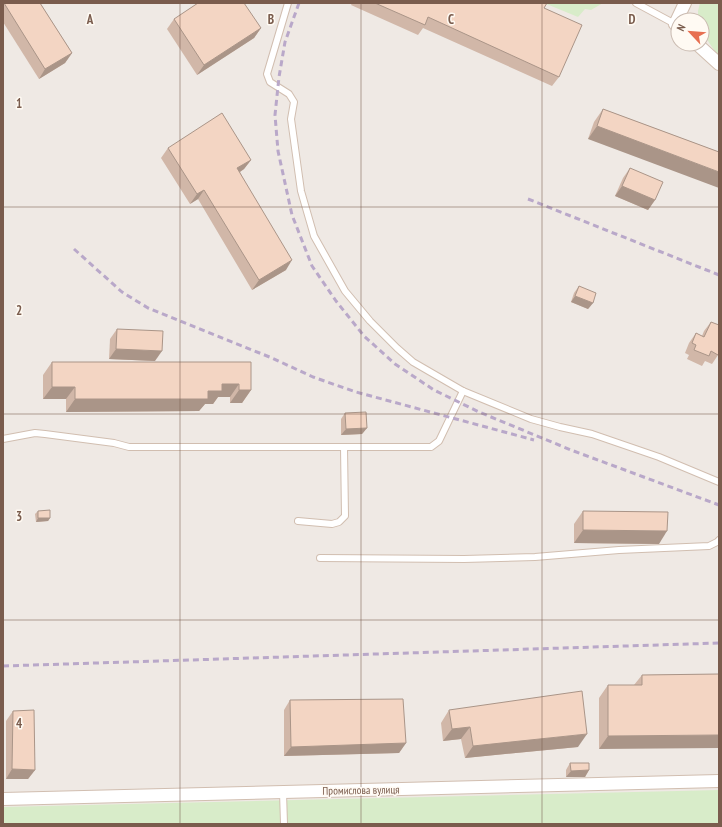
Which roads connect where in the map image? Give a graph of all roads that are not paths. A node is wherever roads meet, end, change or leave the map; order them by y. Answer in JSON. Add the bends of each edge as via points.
{"nodes":[{"id":1,"x":288,"y":3,"type":"edge"},
{"id":2,"x":636,"y":3,"type":"edge"},
{"id":3,"x":670,"y":22,"type":"edge"},
{"id":4,"x":706,"y":52,"type":"edge"},
{"id":5,"x":719,"y":64,"type":"edge"},
{"id":6,"x":463,"y":391,"type":"junction"},
{"id":7,"x":3,"y":439,"type":"edge"},
{"id":8,"x":344,"y":447,"type":"junction"},
{"id":9,"x":719,"y":482,"type":"edge"},
{"id":10,"x":298,"y":521,"type":"dead end"},
{"id":11,"x":719,"y":540,"type":"edge"},
{"id":12,"x":320,"y":558,"type":"dead end"},
{"id":13,"x":719,"y":782,"type":"edge"},
{"id":14,"x":283,"y":792,"type":"junction"},
{"id":15,"x":3,"y":799,"type":"edge"},
{"id":16,"x":284,"y":824,"type":"edge"}],
"edges":[{"from":1,"to":6,"type":"lane","via":[[267,74],[270,82],[289,94],[294,102],[291,120],[301,192],[314,236],[345,291],[370,321],[413,362]]},
{"from":2,"to":3,"type":"lane"},
{"from":4,"to":5,"type":"street"},
{"from":6,"to":8,"type":"lane","via":[[436,445]]},
{"from":6,"to":9,"type":"lane","via":[[531,419],[592,434],[659,457]]},
{"from":7,"to":8,"type":"lane","via":[[35,433],[129,447]]},
{"from":8,"to":10,"type":"lane","via":[[344,516],[339,522],[332,524]]},
{"from":11,"to":12,"type":"lane","via":[[709,546],[535,557]]},
{"from":13,"to":14,"type":"street","name":"Промислова вулиця"},
{"from":14,"to":15,"type":"street","name":"Промислова вулиця"},
{"from":14,"to":16,"type":"lane"}]}
